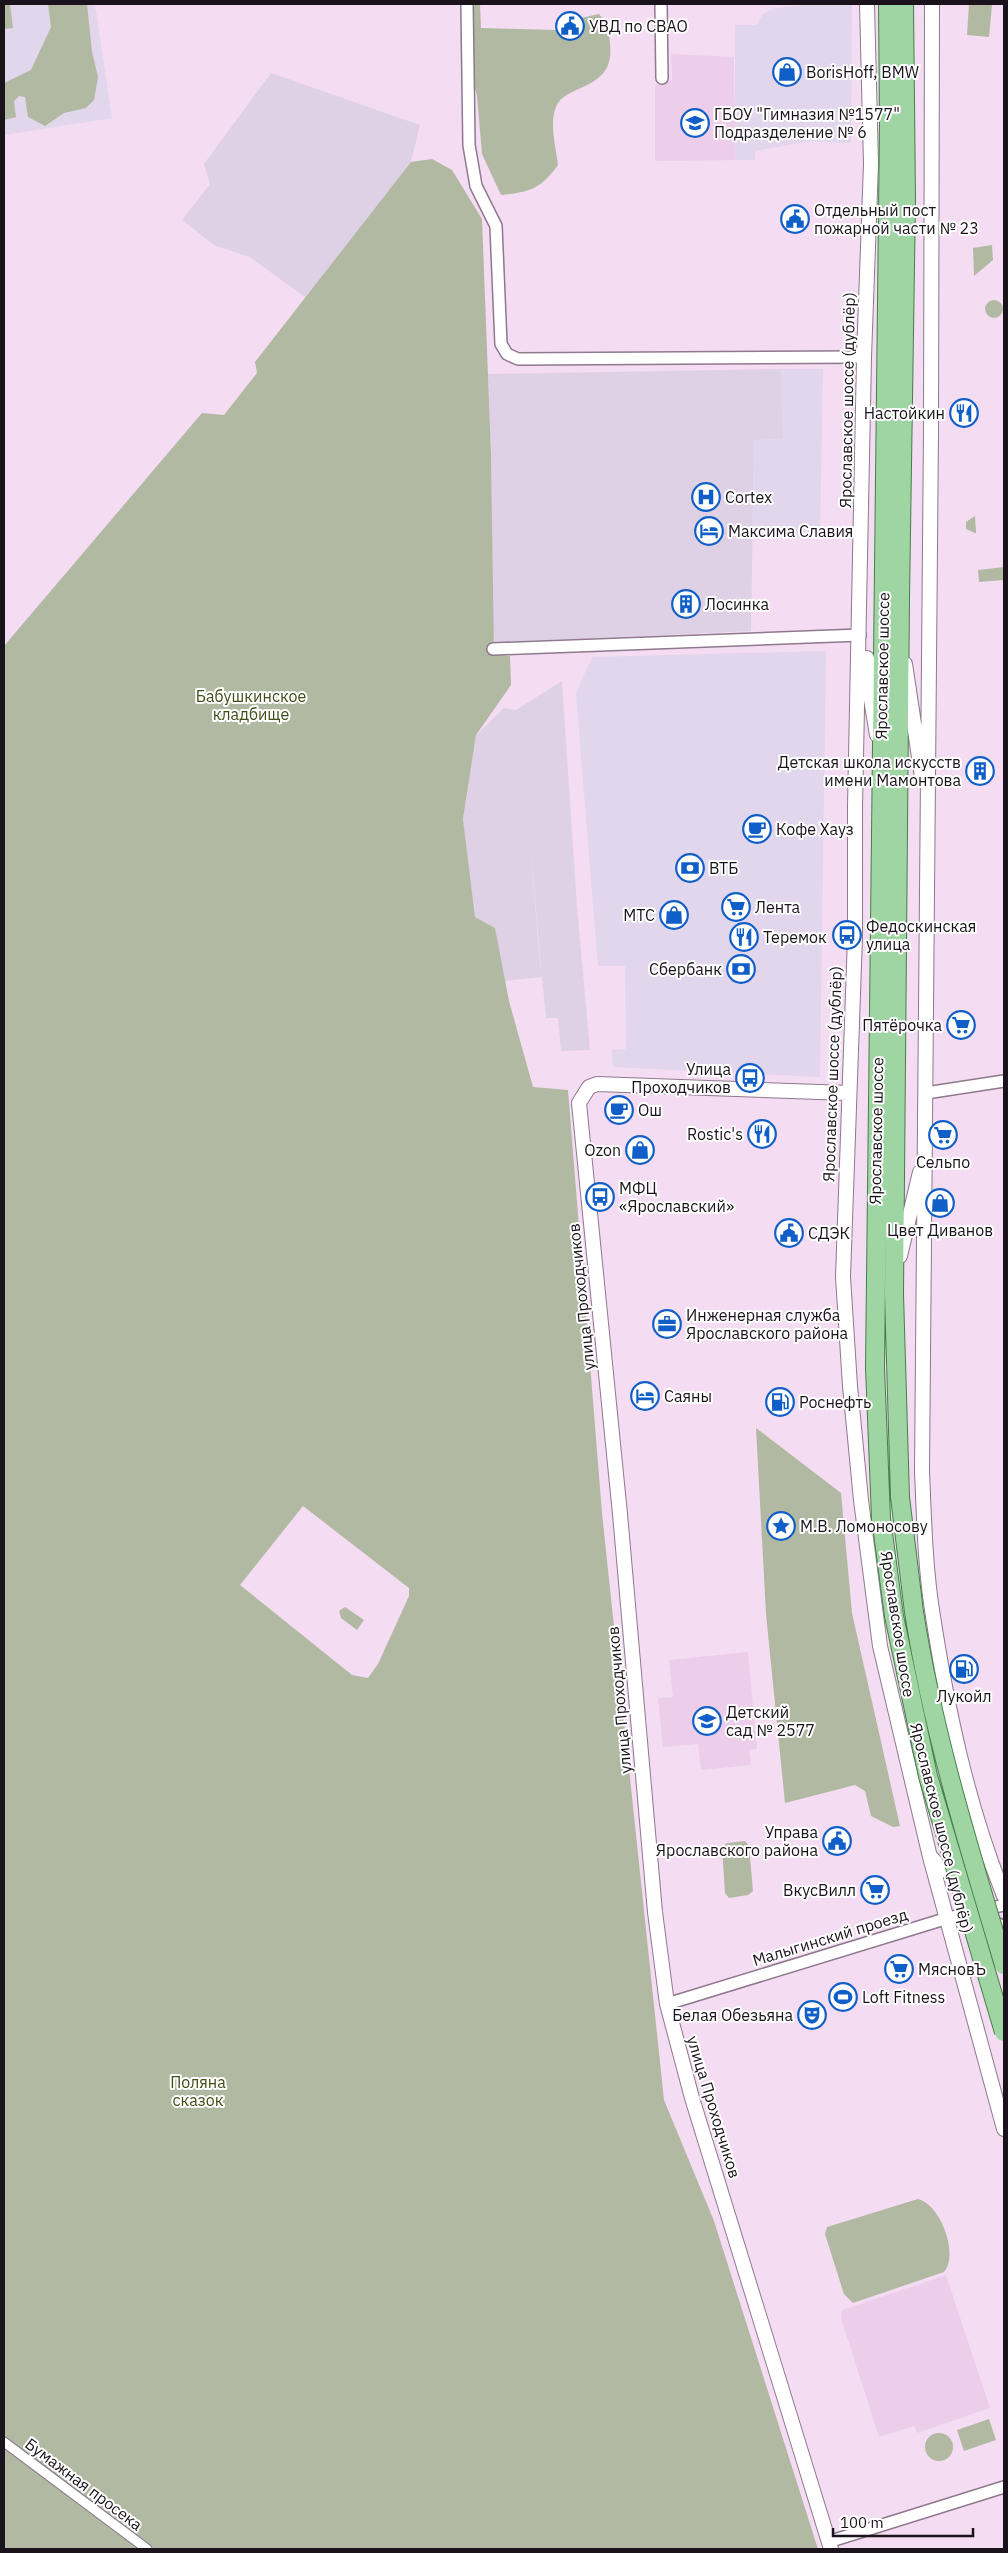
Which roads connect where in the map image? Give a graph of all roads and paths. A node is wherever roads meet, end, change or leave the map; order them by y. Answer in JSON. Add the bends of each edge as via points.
{"nodes":[{"id":1,"x":467,"y":4,"type":"edge"},
{"id":2,"x":661,"y":4,"type":"edge"},
{"id":3,"x":866,"y":4,"type":"edge"},
{"id":4,"x":888,"y":4,"type":"edge"},
{"id":5,"x":904,"y":4,"type":"edge"},
{"id":6,"x":932,"y":4,"type":"edge"},
{"id":7,"x":662,"y":78,"type":"dead end"},
{"id":8,"x":889,"y":97,"type":"junction"},
{"id":9,"x":871,"y":164,"type":"junction"},
{"id":10,"x":864,"y":357,"type":"junction"},
{"id":11,"x":860,"y":605,"type":"junction"},
{"id":12,"x":900,"y":630,"type":"junction"},
{"id":13,"x":860,"y":635,"type":"junction"},
{"id":14,"x":493,"y":649,"type":"dead end"},
{"id":15,"x":881,"y":761,"type":"junction"},
{"id":16,"x":928,"y":809,"type":"junction"},
{"id":17,"x":1004,"y":1081,"type":"edge"},
{"id":18,"x":848,"y":1093,"type":"junction"},
{"id":19,"x":926,"y":1093,"type":"junction"},
{"id":20,"x":925,"y":1154,"type":"junction"},
{"id":21,"x":894,"y":1294,"type":"junction"},
{"id":22,"x":982,"y":1841,"type":"junction"},
{"id":23,"x":930,"y":1857,"type":"junction"},
{"id":24,"x":1004,"y":1896,"type":"edge"},
{"id":25,"x":1004,"y":1905,"type":"edge"},
{"id":26,"x":954,"y":1916,"type":"junction"},
{"id":27,"x":1004,"y":1927,"type":"edge"},
{"id":28,"x":1004,"y":1965,"type":"edge"},
{"id":29,"x":667,"y":2004,"type":"junction"},
{"id":30,"x":1004,"y":2032,"type":"edge"},
{"id":31,"x":1004,"y":2128,"type":"edge"},
{"id":32,"x":4,"y":2442,"type":"edge"},
{"id":33,"x":1004,"y":2488,"type":"edge"},
{"id":34,"x":829,"y":2546,"type":"edge"},
{"id":35,"x":147,"y":2549,"type":"edge"}],
"edges":[{"from":1,"to":10,"type":"street","via":[[469,145],[476,186],[496,226],[501,344],[506,354],[518,359]]},
{"from":2,"to":7,"type":"street"},
{"from":3,"to":9,"type":"street","name":"Ярославское шоссе (дублёр)"},
{"from":4,"to":8,"type":"main road","name":"Ярославское шоссе"},
{"from":5,"to":12,"type":"main road","name":"Ярославское шоссе","via":[[906,200]]},
{"from":6,"to":16,"type":"street"},
{"from":8,"to":9,"type":"street"},
{"from":8,"to":15,"type":"main road","name":"Ярославское шоссе"},
{"from":9,"to":10,"type":"street","name":"Ярославское шоссе (дублёр)"},
{"from":10,"to":11,"type":"street","name":"Ярославское шоссе (дублёр)"},
{"from":11,"to":13,"type":"street","name":"Ярославское шоссе (дублёр)"},
{"from":11,"to":15,"type":"street"},
{"from":12,"to":16,"type":"street"},
{"from":12,"to":21,"type":"main road","name":"Ярославское шоссе"},
{"from":13,"to":14,"type":"street"},
{"from":13,"to":18,"type":"street","name":"Ярославское шоссе (дублёр)","via":[[855,937]]},
{"from":15,"to":30,"type":"main road","name":"Ярославское шоссе","bridge":true,"via":[[874,1368],[881,1518],[894,1616],[928,1776]]},
{"from":16,"to":19,"type":"street"},
{"from":17,"to":19,"type":"street"},
{"from":18,"to":23,"type":"street","name":"Ярославское шоссе (дублёр)","via":[[844,1277],[861,1500],[880,1646]]},
{"from":18,"to":29,"type":"street","name":"улица Проходчиков","via":[[597,1084],[589,1087],[579,1103],[655,1912]]},
{"from":19,"to":20,"type":"street"},
{"from":20,"to":21,"type":"street","via":[[902,1242]]},
{"from":20,"to":22,"type":"street","via":[[922,1471],[926,1545],[932,1609],[954,1732]]},
{"from":21,"to":28,"type":"main road","name":"Ярославское шоссе","bridge":true,"via":[[900,1497],[922,1663],[946,1770]]},
{"from":22,"to":23,"type":"street","via":[[978,1860],[964,1874],[945,1871]]},
{"from":22,"to":24,"type":"street"},
{"from":23,"to":26,"type":"street","name":"Ярославское шоссе (дублёр)"},
{"from":25,"to":26,"type":"street","name":"Малыгинский проезд"},
{"from":26,"to":27,"type":"street","via":[[988,1918]]},
{"from":26,"to":29,"type":"street","name":"Малыгинский проезд"},
{"from":26,"to":31,"type":"street","name":"Ярославское шоссе (дублёр)"},
{"from":29,"to":34,"type":"street","name":"улица Проходчиков","via":[[692,2098]]},
{"from":32,"to":35,"type":"street","name":"Бумажная просека"},
{"from":33,"to":34,"type":"street"}]}
